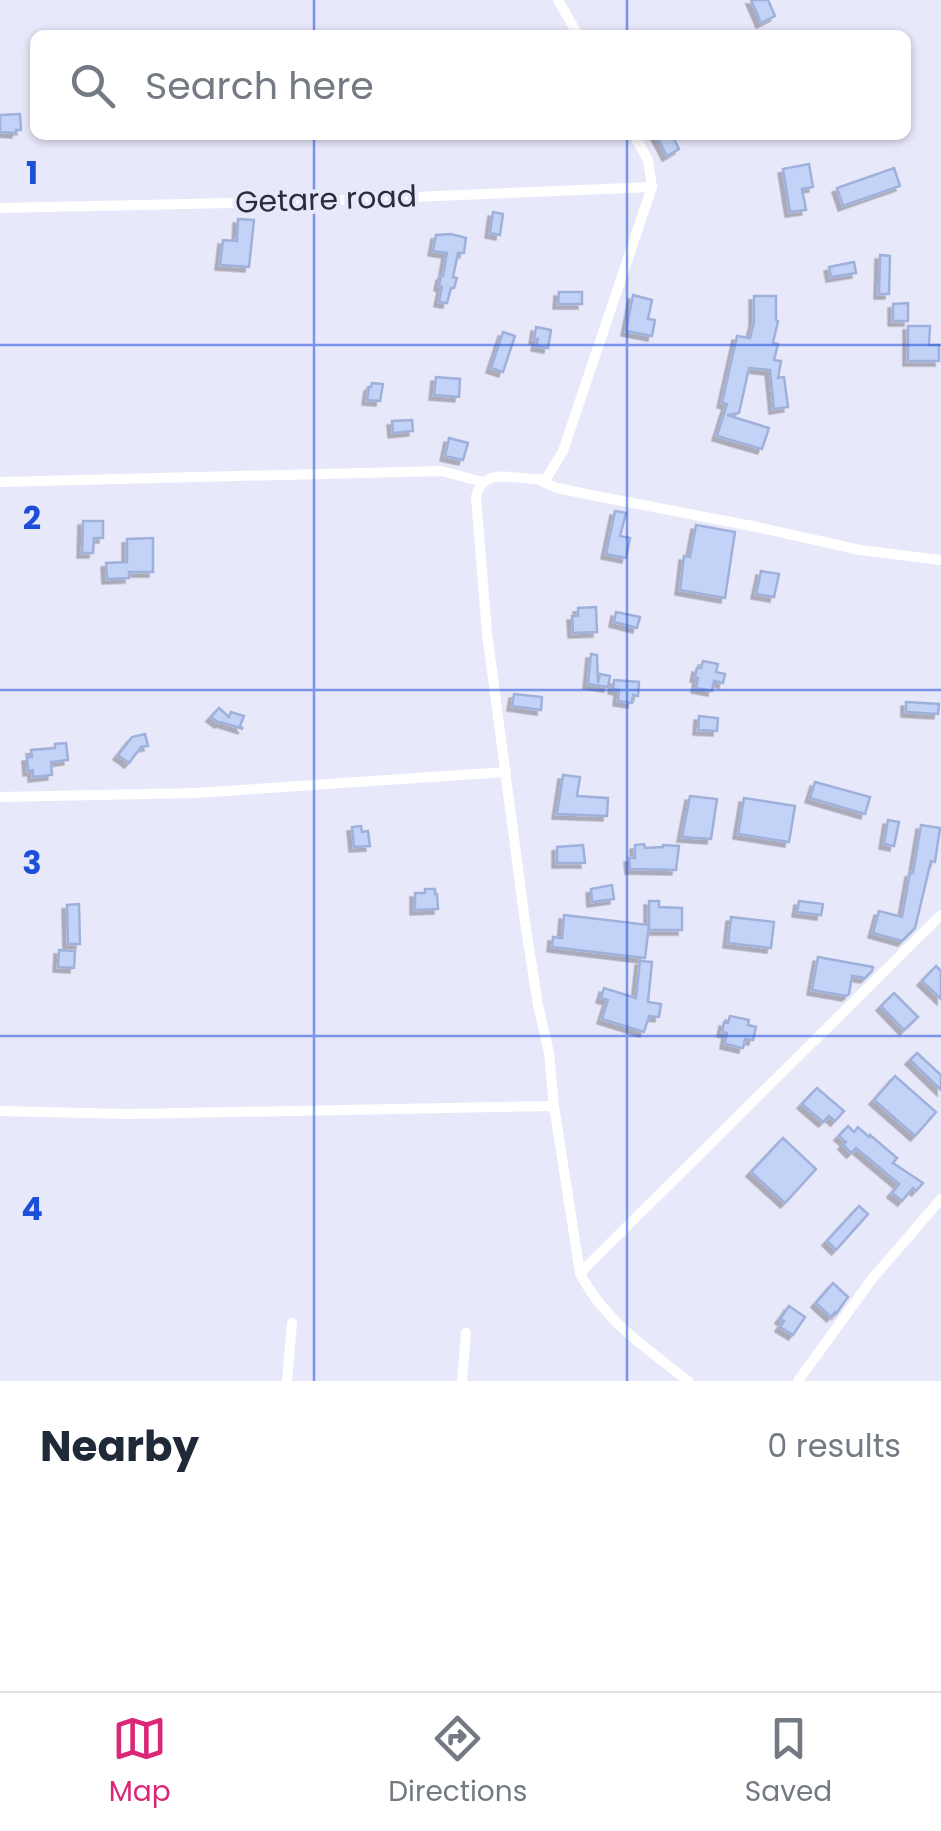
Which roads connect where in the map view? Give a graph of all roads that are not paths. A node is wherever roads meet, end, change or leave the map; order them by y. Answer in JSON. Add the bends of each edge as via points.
{"nodes":[{"id":1,"x":558,"y":0,"type":"edge"},
{"id":2,"x":575,"y":30,"type":"edge"},
{"id":3,"x":637,"y":140,"type":"edge"},
{"id":4,"x":652,"y":187,"type":"junction"},
{"id":5,"x":0,"y":208,"type":"edge"},
{"id":6,"x":539,"y":480,"type":"junction"},
{"id":7,"x":0,"y":482,"type":"edge"},
{"id":8,"x":482,"y":482,"type":"junction"},
{"id":9,"x":941,"y":560,"type":"edge"},
{"id":10,"x":506,"y":772,"type":"junction"},
{"id":11,"x":0,"y":797,"type":"edge"},
{"id":12,"x":941,"y":915,"type":"edge"},
{"id":13,"x":554,"y":1106,"type":"junction"},
{"id":14,"x":0,"y":1111,"type":"edge"},
{"id":15,"x":941,"y":1198,"type":"edge"},
{"id":16,"x":580,"y":1273,"type":"junction"},
{"id":17,"x":292,"y":1323,"type":"dead end"},
{"id":18,"x":466,"y":1333,"type":"dead end"},
{"id":19,"x":287,"y":1381,"type":"edge"},
{"id":20,"x":462,"y":1381,"type":"edge"},
{"id":21,"x":688,"y":1381,"type":"edge"},
{"id":22,"x":798,"y":1381,"type":"edge"}],
"edges":[{"from":1,"to":2,"type":"street"},
{"from":3,"to":4,"type":"street"},
{"from":4,"to":5,"type":"street","name":"Getare road"},
{"from":4,"to":6,"type":"street","via":[[563,451]]},
{"from":6,"to":8,"type":"street","via":[[497,475]]},
{"from":6,"to":9,"type":"street","via":[[860,550]]},
{"from":7,"to":8,"type":"street","via":[[440,471]]},
{"from":8,"to":10,"type":"street","via":[[476,497],[486,632]]},
{"from":10,"to":11,"type":"street"},
{"from":10,"to":13,"type":"street"},
{"from":12,"to":16,"type":"street"},
{"from":13,"to":14,"type":"street"},
{"from":13,"to":16,"type":"street"},
{"from":15,"to":22,"type":"street"},
{"from":16,"to":21,"type":"street","via":[[614,1321]]},
{"from":17,"to":19,"type":"street"},
{"from":18,"to":20,"type":"street"}]}
